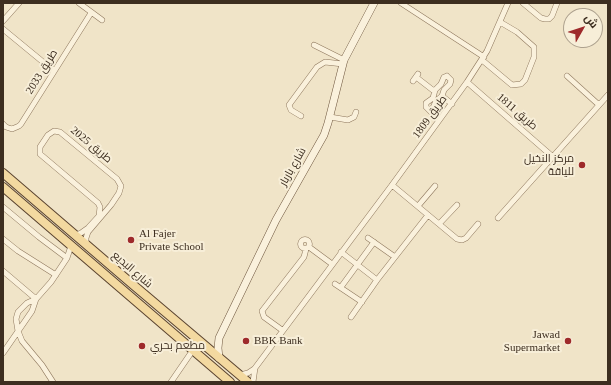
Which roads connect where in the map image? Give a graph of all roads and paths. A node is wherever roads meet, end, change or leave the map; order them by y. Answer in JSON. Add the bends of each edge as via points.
{"nodes":[{"id":1,"x":19,"y":3,"type":"edge"},
{"id":2,"x":79,"y":3,"type":"edge"},
{"id":3,"x":374,"y":3,"type":"edge"},
{"id":4,"x":402,"y":3,"type":"edge"},
{"id":5,"x":508,"y":3,"type":"edge"},
{"id":6,"x":523,"y":3,"type":"edge"},
{"id":7,"x":557,"y":3,"type":"edge"},
{"id":8,"x":91,"y":13,"type":"junction"},
{"id":9,"x":102,"y":20,"type":"dead end"},
{"id":10,"x":3,"y":21,"type":"edge"},
{"id":11,"x":500,"y":22,"type":"junction"},
{"id":12,"x":3,"y":29,"type":"edge"},
{"id":13,"x":314,"y":45,"type":"dead end"},
{"id":14,"x":483,"y":58,"type":"junction"},
{"id":15,"x":344,"y":62,"type":"junction"},
{"id":16,"x":54,"y":72,"type":"junction"},
{"id":17,"x":567,"y":76,"type":"dead end"},
{"id":18,"x":416,"y":77,"type":"dead end"},
{"id":19,"x":467,"y":82,"type":"junction"},
{"id":20,"x":434,"y":91,"type":"junction"},
{"id":21,"x":608,"y":95,"type":"edge"},
{"id":22,"x":442,"y":96,"type":"junction"},
{"id":23,"x":434,"y":100,"type":"junction"},
{"id":24,"x":452,"y":104,"type":"junction"},
{"id":25,"x":599,"y":106,"type":"junction"},
{"id":26,"x":356,"y":112,"type":"dead end"},
{"id":27,"x":431,"y":112,"type":"junction"},
{"id":28,"x":301,"y":116,"type":"dead end"},
{"id":29,"x":436,"y":116,"type":"dead end"},
{"id":30,"x":330,"y":117,"type":"junction"},
{"id":31,"x":3,"y":124,"type":"edge"},
{"id":32,"x":554,"y":157,"type":"junction"},
{"id":33,"x":3,"y":173,"type":"edge"},
{"id":34,"x":392,"y":185,"type":"junction"},
{"id":35,"x":435,"y":186,"type":"dead end"},
{"id":36,"x":3,"y":187,"type":"edge"},
{"id":37,"x":98,"y":203,"type":"junction"},
{"id":38,"x":111,"y":205,"type":"junction"},
{"id":39,"x":457,"y":205,"type":"dead end"},
{"id":40,"x":418,"y":206,"type":"junction"},
{"id":41,"x":3,"y":207,"type":"edge"},
{"id":42,"x":428,"y":215,"type":"junction"},
{"id":43,"x":498,"y":218,"type":"dead end"},
{"id":44,"x":439,"y":224,"type":"junction"},
{"id":45,"x":478,"y":224,"type":"dead end"},
{"id":46,"x":75,"y":235,"type":"junction"},
{"id":47,"x":368,"y":238,"type":"dead end"},
{"id":48,"x":3,"y":239,"type":"edge"},
{"id":49,"x":374,"y":242,"type":"junction"},
{"id":50,"x":86,"y":245,"type":"junction"},
{"id":51,"x":71,"y":246,"type":"junction"},
{"id":52,"x":341,"y":252,"type":"junction"},
{"id":53,"x":395,"y":257,"type":"junction"},
{"id":54,"x":67,"y":258,"type":"junction"},
{"id":55,"x":332,"y":264,"type":"junction"},
{"id":56,"x":358,"y":265,"type":"junction"},
{"id":57,"x":3,"y":271,"type":"edge"},
{"id":58,"x":56,"y":275,"type":"junction"},
{"id":59,"x":377,"y":280,"type":"junction"},
{"id":60,"x":335,"y":284,"type":"dead end"},
{"id":61,"x":340,"y":287,"type":"junction"},
{"id":62,"x":36,"y":299,"type":"junction"},
{"id":63,"x":362,"y":302,"type":"junction"},
{"id":64,"x":351,"y":317,"type":"dead end"},
{"id":65,"x":282,"y":330,"type":"junction"},
{"id":66,"x":18,"y":331,"type":"junction"},
{"id":67,"x":219,"y":338,"type":"junction"},
{"id":68,"x":204,"y":346,"type":"junction"},
{"id":69,"x":193,"y":350,"type":"junction"},
{"id":70,"x":3,"y":353,"type":"edge"},
{"id":71,"x":219,"y":358,"type":"junction"},
{"id":72,"x":255,"y":368,"type":"junction"},
{"id":73,"x":240,"y":375,"type":"junction"},
{"id":74,"x":53,"y":382,"type":"edge"},
{"id":75,"x":171,"y":382,"type":"edge"},
{"id":76,"x":229,"y":382,"type":"edge"},
{"id":77,"x":248,"y":382,"type":"edge"},
{"id":78,"x":253,"y":382,"type":"edge"}],
"edges":[{"from":1,"to":10,"type":"street"},
{"from":2,"to":8,"type":"street"},
{"from":3,"to":15,"type":"street","name":"شارع باربار"},
{"from":4,"to":14,"type":"street"},
{"from":5,"to":11,"type":"street","name":"طريق 1809"},
{"from":6,"to":7,"type":"street","via":[[545,19],[552,16]]},
{"from":8,"to":9,"type":"street"},
{"from":8,"to":16,"type":"street","name":"طريق 2033"},
{"from":11,"to":14,"type":"street","name":"طريق 1809"},
{"from":11,"to":14,"type":"street","via":[[517,32],[534,47],[534,57],[525,80],[521,84],[512,85]]},
{"from":12,"to":16,"type":"street"},
{"from":13,"to":15,"type":"street"},
{"from":14,"to":19,"type":"street","name":"طريق 1809"},
{"from":15,"to":28,"type":"street","via":[[325,62],[317,67],[289,105],[291,110]]},
{"from":15,"to":30,"type":"street","name":"شارع باربار"},
{"from":16,"to":31,"type":"street","name":"طريق 2033","via":[[19,126],[9,128]]},
{"from":17,"to":25,"type":"street"},
{"from":18,"to":20,"type":"street"},
{"from":19,"to":24,"type":"street","name":"طريق 1809"},
{"from":19,"to":32,"type":"street","name":"طريق 1811"},
{"from":20,"to":22,"type":"street","via":[[443,87]]},
{"from":20,"to":23,"type":"street"},
{"from":21,"to":25,"type":"street"},
{"from":22,"to":23,"type":"street"},
{"from":22,"to":24,"type":"street"},
{"from":23,"to":27,"type":"street"},
{"from":23,"to":27,"type":"street","via":[[426,104],[426,108]]},
{"from":24,"to":34,"type":"street","name":"طريق 1809"},
{"from":25,"to":32,"type":"street"},
{"from":26,"to":30,"type":"street","via":[[354,117],[348,120]]},
{"from":27,"to":29,"type":"street"},
{"from":30,"to":67,"type":"street","name":"شارع باربار","via":[[324,135],[276,220]]},
{"from":32,"to":43,"type":"street"},
{"from":33,"to":46,"type":"main road","name":"شارع البديع"},
{"from":34,"to":40,"type":"street"},
{"from":34,"to":52,"type":"street","name":"طريق 1809"},
{"from":35,"to":40,"type":"street"},
{"from":36,"to":51,"type":"main road","name":"شارع البديع"},
{"from":37,"to":38,"type":"street"},
{"from":37,"to":38,"type":"street","name":"طريق 2025","via":[[40,154],[40,148],[52,132],[60,132],[119,181],[120,191]]},
{"from":37,"to":46,"type":"street","via":[[101,210],[99,216],[86,230]]},
{"from":38,"to":50,"type":"street","name":"طريق 2025","via":[[88,232]]},
{"from":39,"to":44,"type":"street"},
{"from":40,"to":42,"type":"street"},
{"from":41,"to":54,"type":"street"},
{"from":42,"to":44,"type":"street"},
{"from":42,"to":53,"type":"street"},
{"from":44,"to":45,"type":"street","via":[[455,238],[462,240]]},
{"from":46,"to":50,"type":"main road","name":"شارع البديع"},
{"from":47,"to":49,"type":"street"},
{"from":48,"to":58,"type":"street"},
{"from":49,"to":53,"type":"street"},
{"from":49,"to":56,"type":"street"},
{"from":50,"to":68,"type":"main road","name":"شارع البديع"},
{"from":51,"to":54,"type":"street"},
{"from":51,"to":69,"type":"main road","name":"شارع البديع"},
{"from":52,"to":55,"type":"street","name":"طريق 1809"},
{"from":52,"to":56,"type":"street"},
{"from":53,"to":59,"type":"street"},
{"from":54,"to":58,"type":"street"},
{"from":55,"to":65,"type":"street","name":"طريق 1809"},
{"from":55,"to":65,"type":"street","via":[[307,248],[304,257],[262,311],[264,317]]},
{"from":56,"to":59,"type":"street"},
{"from":56,"to":61,"type":"street"},
{"from":57,"to":62,"type":"street"},
{"from":58,"to":62,"type":"street"},
{"from":59,"to":63,"type":"street"},
{"from":60,"to":61,"type":"street"},
{"from":61,"to":63,"type":"street"},
{"from":62,"to":66,"type":"street","via":[[32,311]]},
{"from":62,"to":66,"type":"street","via":[[27,303],[18,312]]},
{"from":63,"to":64,"type":"street"},
{"from":65,"to":72,"type":"street","name":"طريق 1809"},
{"from":66,"to":70,"type":"street"},
{"from":66,"to":74,"type":"street","via":[[22,341]]},
{"from":67,"to":68,"type":"street"},
{"from":67,"to":71,"type":"street","name":"شارع باربار"},
{"from":68,"to":71,"type":"main road","name":"شارع البديع"},
{"from":69,"to":75,"type":"street"},
{"from":69,"to":76,"type":"main road","name":"شارع البديع"},
{"from":71,"to":73,"type":"main road","name":"شارع البديع"},
{"from":72,"to":73,"type":"street","name":"طريق 1809"},
{"from":72,"to":78,"type":"street","name":"طريق 1809"},
{"from":73,"to":77,"type":"main road","name":"شارع البديع"}]}
